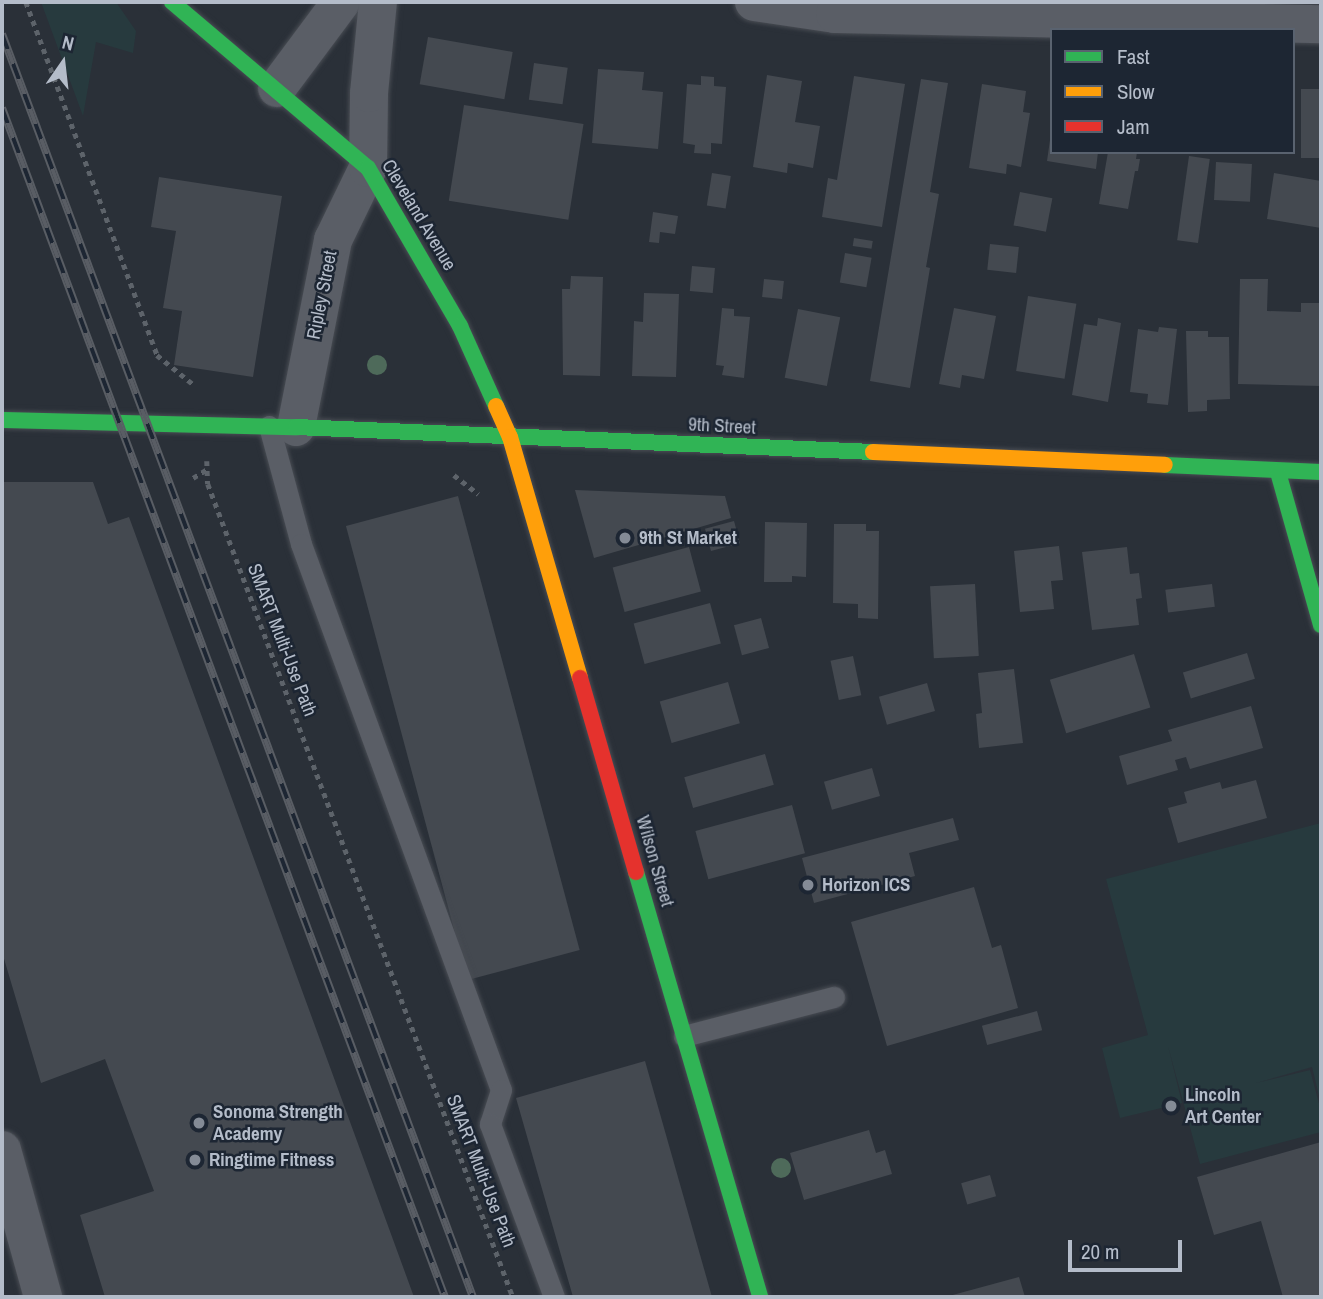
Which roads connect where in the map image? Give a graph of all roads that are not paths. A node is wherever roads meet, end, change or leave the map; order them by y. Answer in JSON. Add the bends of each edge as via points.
{"nodes":[{"id":1,"x":172,"y":2,"type":"edge"},
{"id":2,"x":341,"y":2,"type":"edge"},
{"id":3,"x":378,"y":2,"type":"edge"},
{"id":4,"x":754,"y":2,"type":"edge"},
{"id":5,"x":1321,"y":24,"type":"edge"},
{"id":6,"x":277,"y":88,"type":"junction"},
{"id":7,"x":368,"y":168,"type":"junction"},
{"id":8,"x":2,"y":420,"type":"edge"},
{"id":9,"x":283,"y":426,"type":"junction"},
{"id":10,"x":510,"y":437,"type":"junction"},
{"id":11,"x":1278,"y":472,"type":"junction"},
{"id":12,"x":1321,"y":472,"type":"edge"},
{"id":13,"x":1321,"y":625,"type":"edge"},
{"id":14,"x":834,"y":997,"type":"dead end"},
{"id":15,"x":684,"y":1036,"type":"junction"},
{"id":16,"x":2,"y":1150,"type":"edge"},
{"id":17,"x":43,"y":1297,"type":"edge"},
{"id":18,"x":554,"y":1297,"type":"edge"},
{"id":19,"x":760,"y":1297,"type":"edge"}],
"edges":[{"from":1,"to":6,"type":"street","name":"Cleveland Avenue"},
{"from":2,"to":6,"type":"street"},
{"from":3,"to":7,"type":"street","name":"Ripley Street","via":[[369,93]]},
{"from":4,"to":5,"type":"street","via":[[835,14]]},
{"from":6,"to":7,"type":"street","name":"Cleveland Avenue"},
{"from":7,"to":9,"type":"street","name":"Ripley Street","via":[[333,240]]},
{"from":7,"to":10,"type":"street","name":"Cleveland Avenue","via":[[460,326]]},
{"from":8,"to":9,"type":"street","name":"9th Street"},
{"from":9,"to":10,"type":"street","name":"9th Street"},
{"from":9,"to":18,"type":"lane","via":[[301,544],[501,1090],[491,1124]]},
{"from":10,"to":11,"type":"street","name":"9th Street"},
{"from":10,"to":15,"type":"street","name":"Wilson Street"},
{"from":11,"to":12,"type":"street","name":"9th Street"},
{"from":11,"to":13,"type":"street"},
{"from":14,"to":15,"type":"lane"},
{"from":15,"to":19,"type":"street","name":"Wilson Street"},
{"from":16,"to":17,"type":"street"}]}
